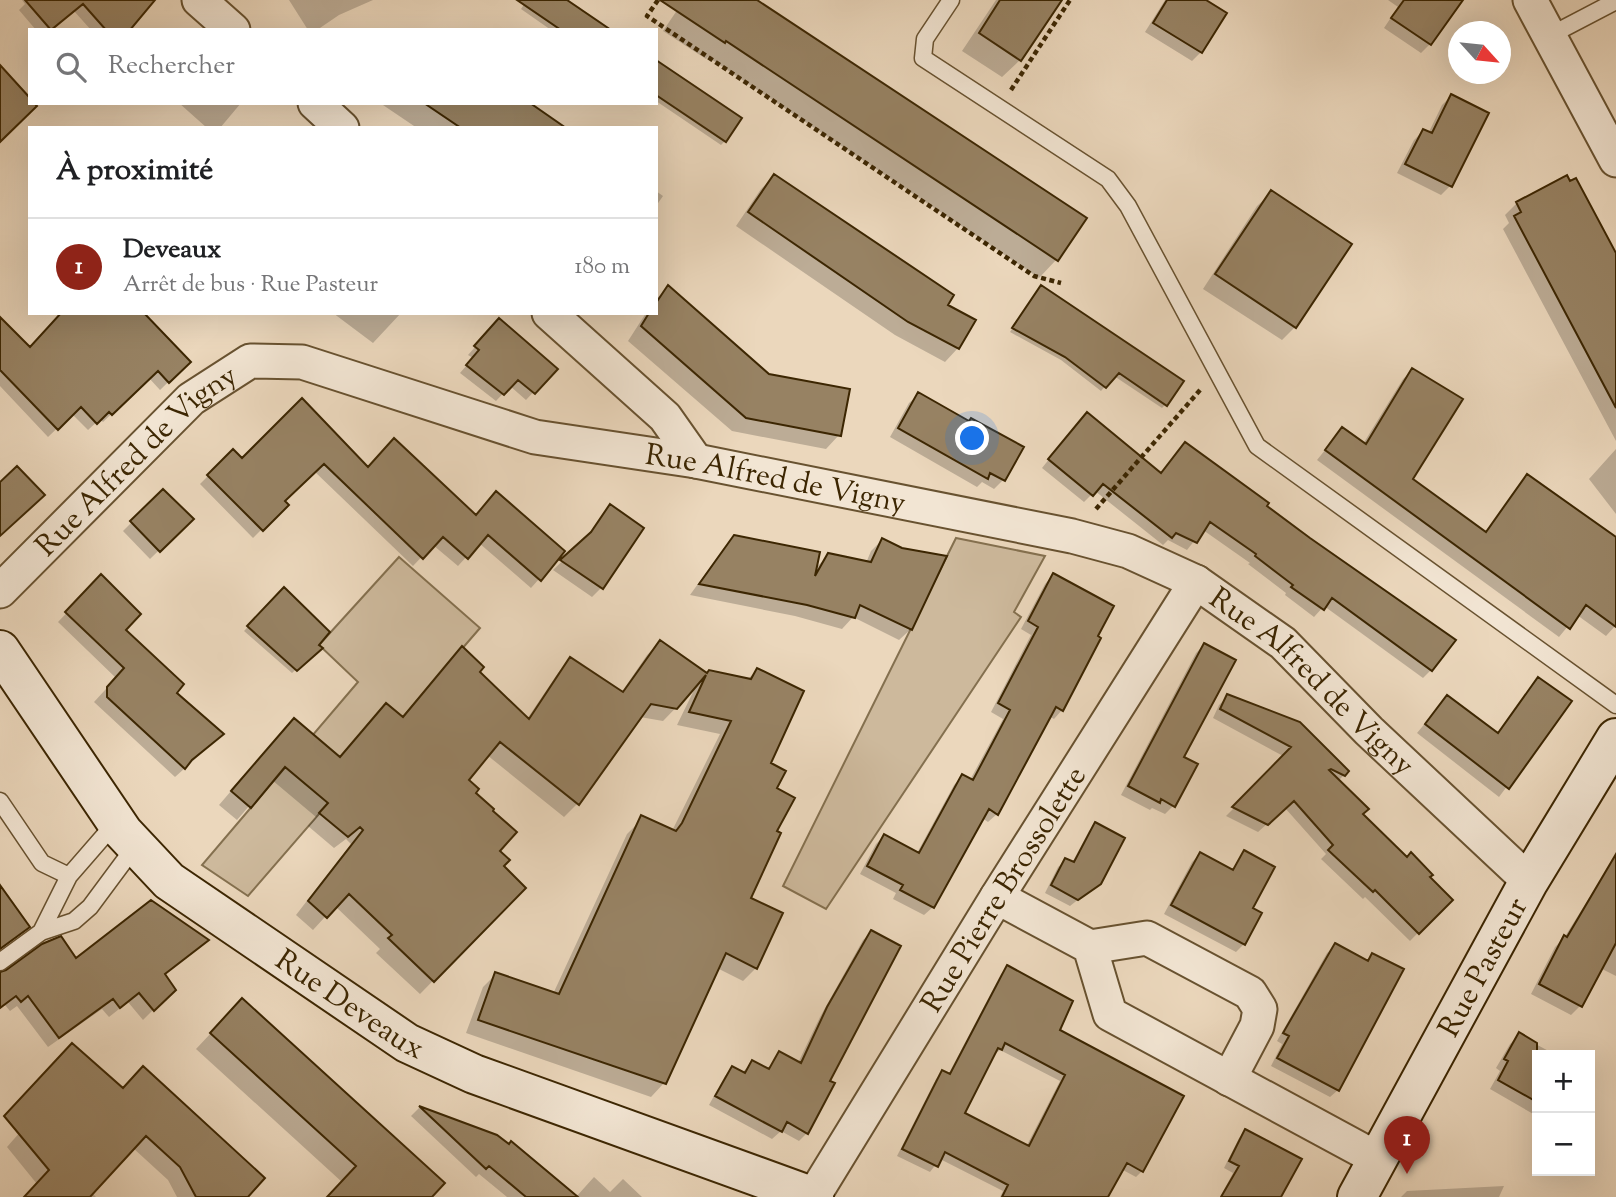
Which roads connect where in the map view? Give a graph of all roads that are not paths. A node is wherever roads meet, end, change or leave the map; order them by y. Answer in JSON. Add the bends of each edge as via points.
{"nodes":[{"id":1,"x":199,"y":0,"type":"edge"},
{"id":2,"x":951,"y":0,"type":"edge"},
{"id":3,"x":1530,"y":0,"type":"edge"},
{"id":4,"x":1616,"y":1,"type":"edge"},
{"id":5,"x":231,"y":28,"type":"edge"},
{"id":6,"x":1549,"y":36,"type":"junction"},
{"id":7,"x":317,"y":105,"type":"edge"},
{"id":8,"x":340,"y":126,"type":"edge"},
{"id":9,"x":1616,"y":160,"type":"edge"},
{"id":10,"x":551,"y":315,"type":"edge"},
{"id":11,"x":696,"y":461,"type":"junction"},
{"id":12,"x":1196,"y":582,"type":"junction"},
{"id":13,"x":0,"y":591,"type":"edge"},
{"id":14,"x":0,"y":650,"type":"edge"},
{"id":15,"x":1616,"y":705,"type":"edge"},
{"id":16,"x":1616,"y":738,"type":"edge"},
{"id":17,"x":0,"y":801,"type":"edge"},
{"id":18,"x":126,"y":834,"type":"junction"},
{"id":19,"x":69,"y":876,"type":"junction"},
{"id":20,"x":1530,"y":881,"type":"junction"},
{"id":21,"x":997,"y":897,"type":"junction"},
{"id":22,"x":41,"y":932,"type":"junction"},
{"id":23,"x":1090,"y":947,"type":"junction"},
{"id":24,"x":0,"y":961,"type":"edge"},
{"id":25,"x":1229,"y":1079,"type":"junction"},
{"id":26,"x":1376,"y":1158,"type":"junction"},
{"id":27,"x":766,"y":1189,"type":"edge"},
{"id":28,"x":813,"y":1197,"type":"edge"},
{"id":29,"x":1357,"y":1197,"type":"edge"}],
"edges":[{"from":1,"to":5,"type":"street"},
{"from":2,"to":15,"type":"lane","via":[[925,39],[923,58],[1108,179],[1128,206],[1257,446]]},
{"from":3,"to":6,"type":"street"},
{"from":4,"to":6,"type":"lane"},
{"from":6,"to":9,"type":"street"},
{"from":7,"to":8,"type":"street"},
{"from":10,"to":11,"type":"street","via":[[664,417]]},
{"from":11,"to":12,"type":"street","name":"Rue Alfred de Vigny","via":[[1072,536],[1128,551]]},
{"from":11,"to":13,"type":"street","name":"Rue Alfred de Vigny","via":[[535,437],[302,362],[250,361],[191,399]]},
{"from":12,"to":20,"type":"street","name":"Rue Alfred de Vigny","via":[[1283,643],[1369,731]]},
{"from":12,"to":21,"type":"street","name":"Rue Pierre Brossolette"},
{"from":14,"to":18,"type":"street","name":"Rue Deveaux"},
{"from":16,"to":20,"type":"street","name":"Rue Pasteur"},
{"from":17,"to":19,"type":"lane","via":[[42,863]]},
{"from":18,"to":19,"type":"lane"},
{"from":18,"to":22,"type":"lane","via":[[90,907],[74,921]]},
{"from":18,"to":27,"type":"street","name":"Rue Deveaux","via":[[169,881],[407,1043]]},
{"from":19,"to":22,"type":"lane"},
{"from":20,"to":26,"type":"street","name":"Rue Pasteur"},
{"from":21,"to":23,"type":"street"},
{"from":21,"to":28,"type":"street","name":"Rue Pierre Brossolette"},
{"from":22,"to":24,"type":"lane"},
{"from":23,"to":25,"type":"street","via":[[1110,1014]]},
{"from":23,"to":25,"type":"street","via":[[1147,938],[1250,993],[1260,1009],[1257,1026]]},
{"from":25,"to":26,"type":"street"},
{"from":26,"to":29,"type":"street","name":"Rue Pasteur"},
{"from":27,"to":28,"type":"street","name":"Rue Deveaux"}]}
